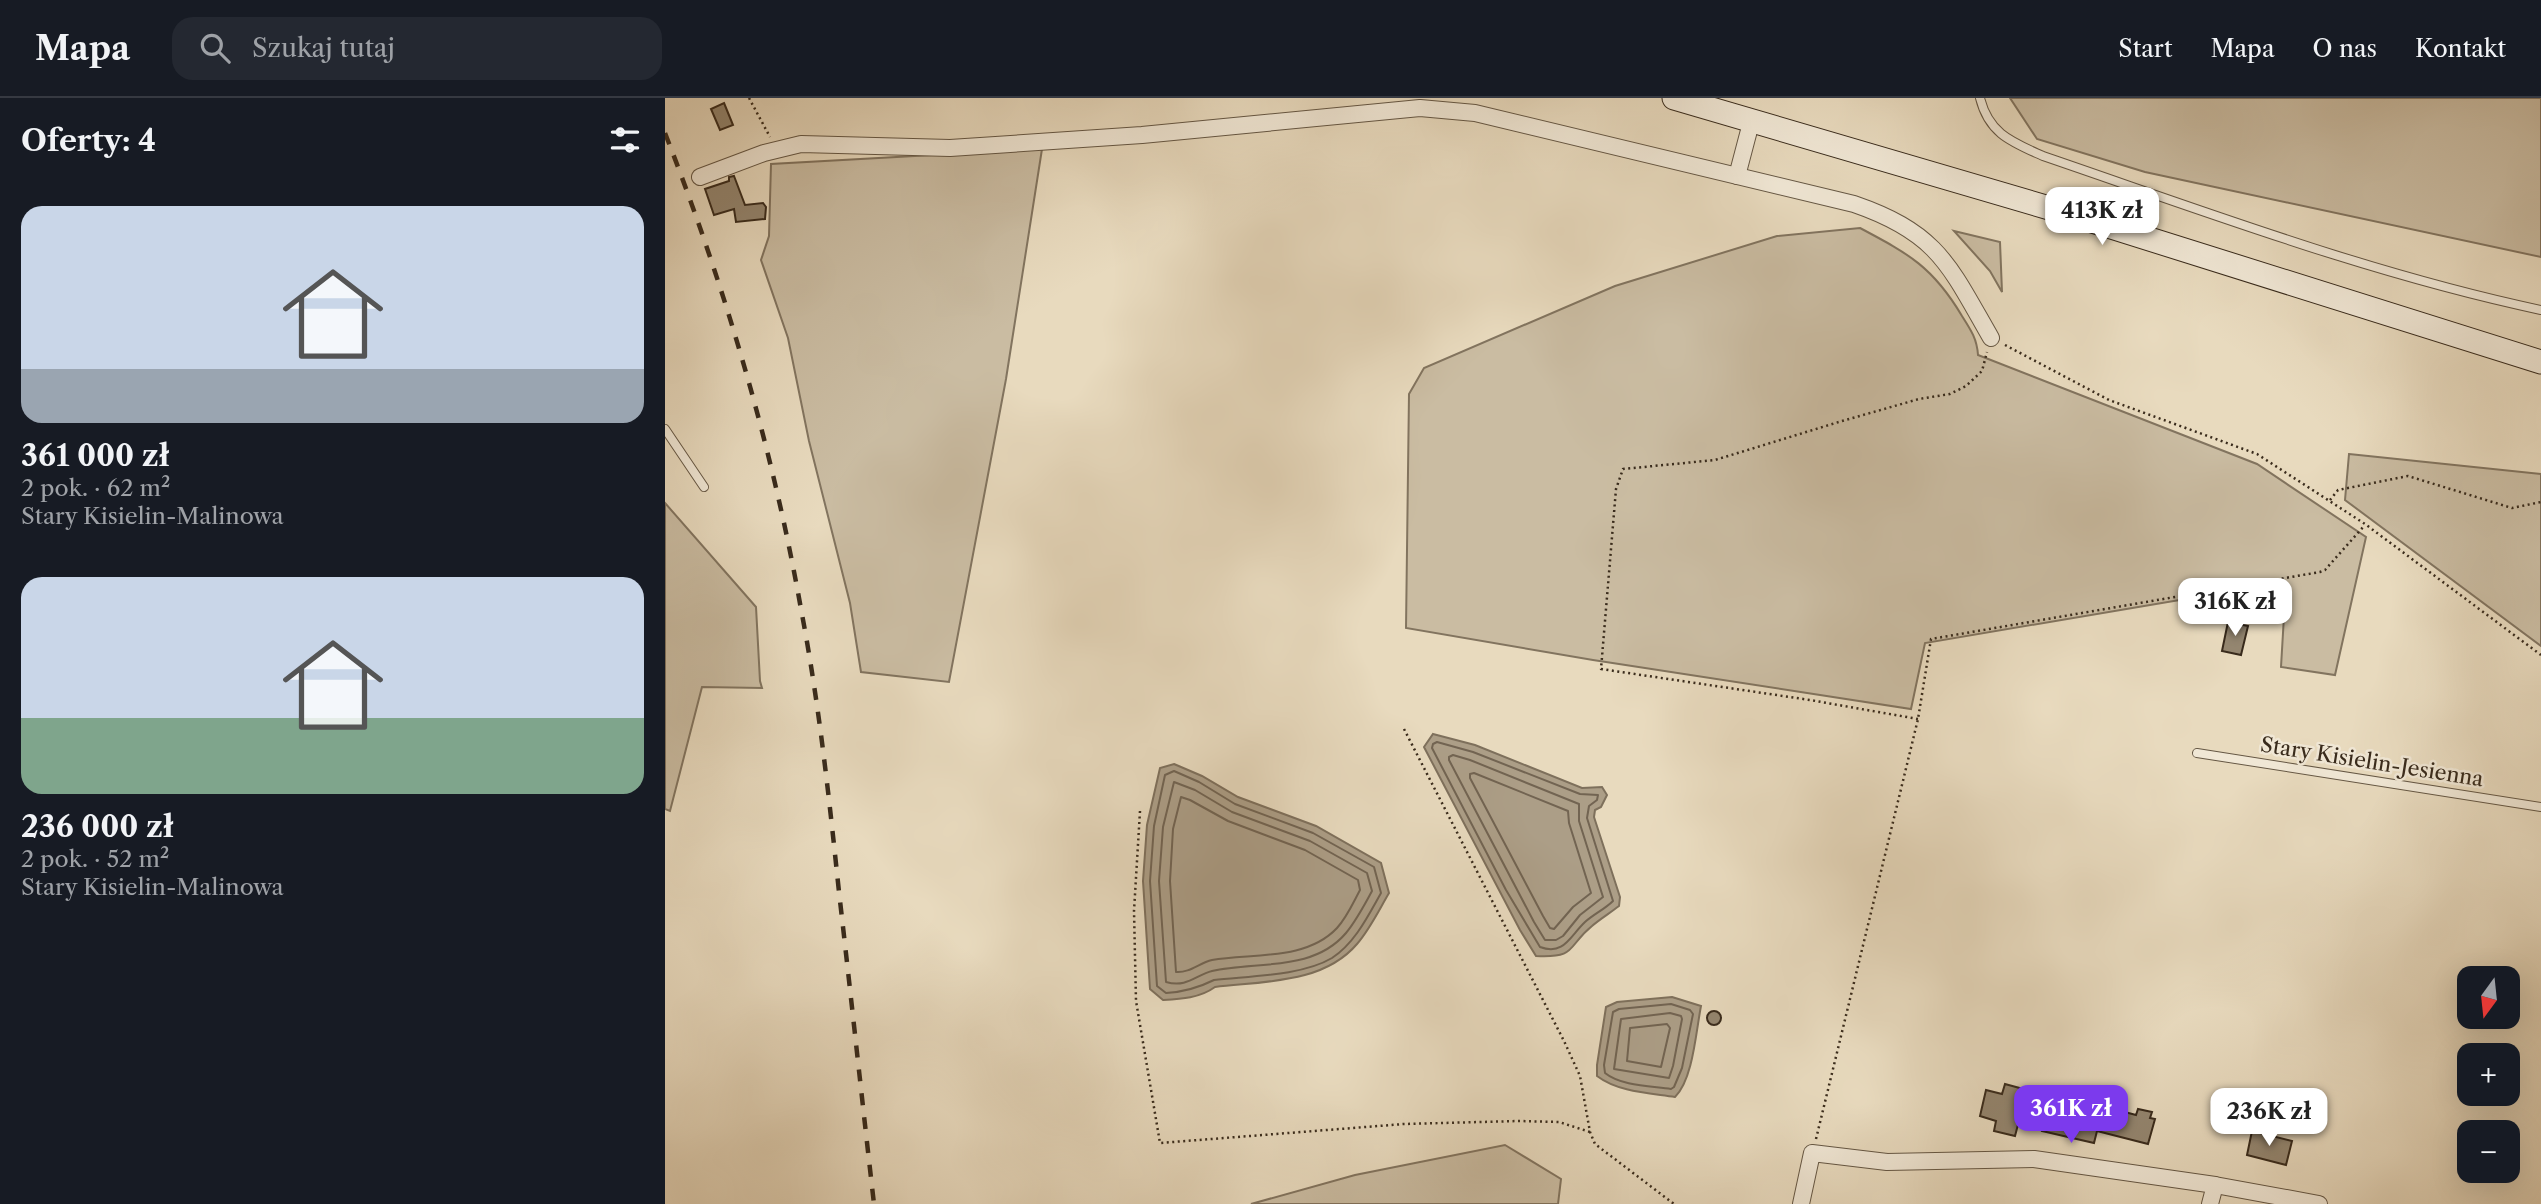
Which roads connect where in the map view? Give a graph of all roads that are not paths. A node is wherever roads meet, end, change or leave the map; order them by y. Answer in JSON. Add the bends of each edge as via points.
{"nodes":[{"id":1,"x":1674,"y":98,"type":"edge"},
{"id":2,"x":1980,"y":98,"type":"edge"},
{"id":3,"x":1752,"y":119,"type":"junction"},
{"id":4,"x":1737,"y":176,"type":"junction"},
{"id":5,"x":700,"y":177,"type":"dead end"},
{"id":6,"x":2541,"y":310,"type":"edge"},
{"id":7,"x":1990,"y":338,"type":"road end"},
{"id":8,"x":2541,"y":362,"type":"edge"},
{"id":9,"x":665,"y":429,"type":"edge"},
{"id":10,"x":704,"y":487,"type":"dead end"},
{"id":11,"x":2197,"y":752,"type":"dead end"},
{"id":12,"x":2541,"y":807,"type":"edge"},
{"id":13,"x":2215,"y":1185,"type":"junction"},
{"id":14,"x":1801,"y":1204,"type":"edge"},
{"id":15,"x":2210,"y":1204,"type":"edge"},
{"id":16,"x":2319,"y":1204,"type":"edge"}],
"edges":[{"from":1,"to":3,"type":"main road"},
{"from":2,"to":6,"type":"lane","via":[[1985,115],[2005,139],[2043,156],[2371,266]]},
{"from":3,"to":4,"type":"street"},
{"from":3,"to":8,"type":"main road"},
{"from":4,"to":5,"type":"street","via":[[1475,113],[1420,108],[964,147],[801,144]]},
{"from":4,"to":7,"type":"street","via":[[1854,204],[1905,226],[1930,243],[1952,269]]},
{"from":9,"to":10,"type":"lane"},
{"from":11,"to":12,"type":"lane","name":"Stary Kisielin-Jesienna"},
{"from":13,"to":14,"type":"street","via":[[2034,1159],[1887,1162],[1812,1153]]},
{"from":13,"to":15,"type":"street"},
{"from":13,"to":16,"type":"street"}]}
